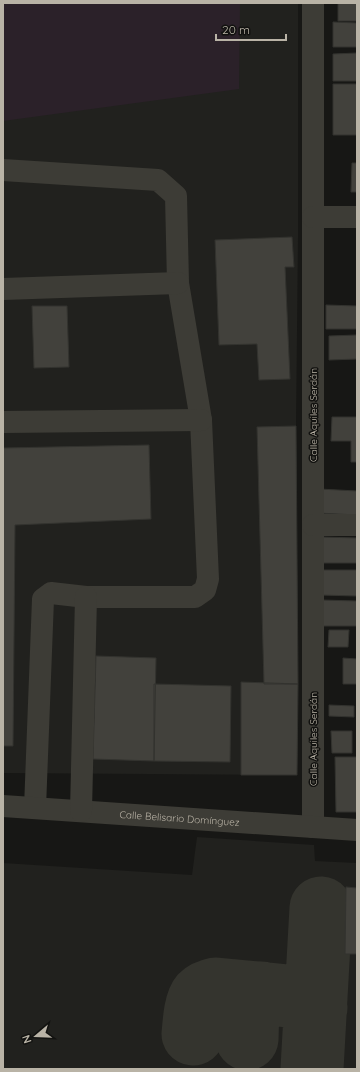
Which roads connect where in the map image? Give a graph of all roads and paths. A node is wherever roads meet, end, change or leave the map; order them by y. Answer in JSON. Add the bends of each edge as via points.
{"nodes":[{"id":1,"x":313,"y":3,"type":"edge"},
{"id":2,"x":3,"y":170,"type":"edge"},
{"id":3,"x":313,"y":217,"type":"junction"},
{"id":4,"x":357,"y":217,"type":"edge"},
{"id":5,"x":178,"y":283,"type":"junction"},
{"id":6,"x":3,"y":289,"type":"edge"},
{"id":7,"x":201,"y":420,"type":"junction"},
{"id":8,"x":3,"y":422,"type":"edge"},
{"id":9,"x":313,"y":525,"type":"junction"},
{"id":10,"x":357,"y":525,"type":"edge"},
{"id":11,"x":86,"y":597,"type":"junction"},
{"id":12,"x":3,"y":806,"type":"edge"},
{"id":13,"x":35,"y":808,"type":"junction"},
{"id":14,"x":81,"y":811,"type":"junction"},
{"id":15,"x":313,"y":827,"type":"junction"},
{"id":16,"x":357,"y":830,"type":"edge"}],
"edges":[{"from":1,"to":3,"type":"street","name":"Calle Aquiles Serdán"},
{"from":2,"to":5,"type":"street","via":[[158,180],[176,196]]},
{"from":3,"to":4,"type":"street"},
{"from":3,"to":9,"type":"street","name":"Calle Aquiles Serdán"},
{"from":5,"to":6,"type":"street"},
{"from":5,"to":7,"type":"street"},
{"from":7,"to":8,"type":"street"},
{"from":7,"to":11,"type":"street","via":[[208,580],[204,590],[195,597]]},
{"from":9,"to":10,"type":"street"},
{"from":9,"to":15,"type":"street","name":"Calle Aquiles Serdán"},
{"from":11,"to":13,"type":"street","via":[[51,593],[43,600]]},
{"from":11,"to":14,"type":"street"},
{"from":12,"to":13,"type":"street","name":"Calle Belisario Domínguez"},
{"from":13,"to":14,"type":"street","name":"Calle Belisario Domínguez"},
{"from":14,"to":15,"type":"street","name":"Calle Belisario Domínguez"},
{"from":15,"to":16,"type":"street","name":"Calle Belisario Domínguez"}]}
